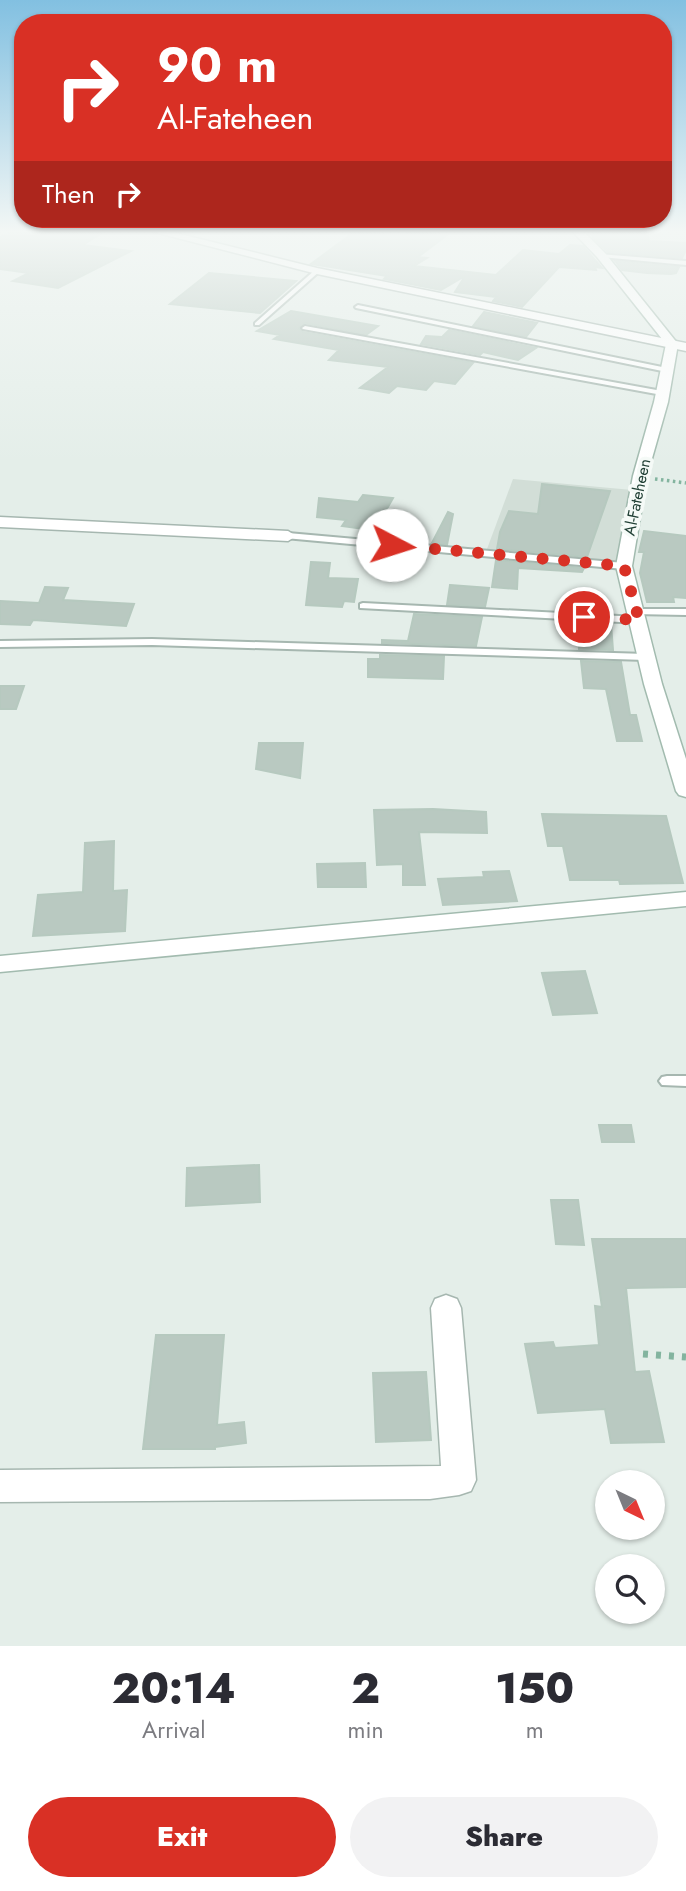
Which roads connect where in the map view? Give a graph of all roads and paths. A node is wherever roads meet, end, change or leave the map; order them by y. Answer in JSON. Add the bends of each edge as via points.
{"nodes":[{"id":1,"x":274,"y":309,"type":"edge"},
{"id":2,"x":367,"y":309,"type":"edge"},
{"id":3,"x":502,"y":309,"type":"edge"},
{"id":4,"x":647,"y":309,"type":"edge"},
{"id":5,"x":257,"y":324,"type":"dead end"},
{"id":6,"x":305,"y":328,"type":"dead end"},
{"id":7,"x":679,"y":345,"type":"edge"},
{"id":8,"x":667,"y":370,"type":"junction"},
{"id":9,"x":662,"y":393,"type":"junction"},
{"id":10,"x":640,"y":476,"type":"junction"},
{"id":11,"x":686,"y":484,"type":"edge"},
{"id":12,"x":0,"y":522,"type":"edge"},
{"id":13,"x":288,"y":536,"type":"joint"},
{"id":14,"x":624,"y":566,"type":"junction"},
{"id":15,"x":363,"y":606,"type":"dead end"},
{"id":16,"x":686,"y":612,"type":"edge"},
{"id":17,"x":638,"y":616,"type":"junction"},
{"id":18,"x":0,"y":644,"type":"edge"},
{"id":19,"x":646,"y":657,"type":"junction"},
{"id":20,"x":686,"y":791,"type":"edge"},
{"id":21,"x":686,"y":899,"type":"edge"},
{"id":22,"x":0,"y":964,"type":"edge"},
{"id":23,"x":686,"y":1081,"type":"edge"},
{"id":24,"x":667,"y":1082,"type":"dead end"},
{"id":25,"x":446,"y":1308,"type":"dead end"},
{"id":26,"x":643,"y":1354,"type":"dead end"},
{"id":27,"x":686,"y":1357,"type":"edge"},
{"id":28,"x":0,"y":1486,"type":"edge"}],
"edges":[{"from":1,"to":5,"type":"lane"},
{"from":2,"to":8,"type":"lane"},
{"from":3,"to":7,"type":"street"},
{"from":4,"to":7,"type":"street"},
{"from":6,"to":9,"type":"lane"},
{"from":7,"to":8,"type":"street","name":"Al-Fateheen"},
{"from":8,"to":9,"type":"street","name":"Al-Fateheen"},
{"from":9,"to":10,"type":"street","name":"Al-Fateheen"},
{"from":10,"to":11,"type":"path"},
{"from":10,"to":14,"type":"street","name":"Al-Fateheen"},
{"from":12,"to":13,"type":"street"},
{"from":13,"to":14,"type":"lane"},
{"from":14,"to":17,"type":"street","name":"Al-Fateheen"},
{"from":15,"to":17,"type":"lane"},
{"from":16,"to":17,"type":"lane"},
{"from":17,"to":19,"type":"street","name":"Al-Fateheen"},
{"from":18,"to":19,"type":"lane","via":[[152,642]]},
{"from":19,"to":20,"type":"street","name":"Al-Fateheen"},
{"from":21,"to":22,"type":"street"},
{"from":23,"to":24,"type":"lane"},
{"from":25,"to":28,"type":"street","via":[[459,1480]]},
{"from":26,"to":27,"type":"path"}]}
